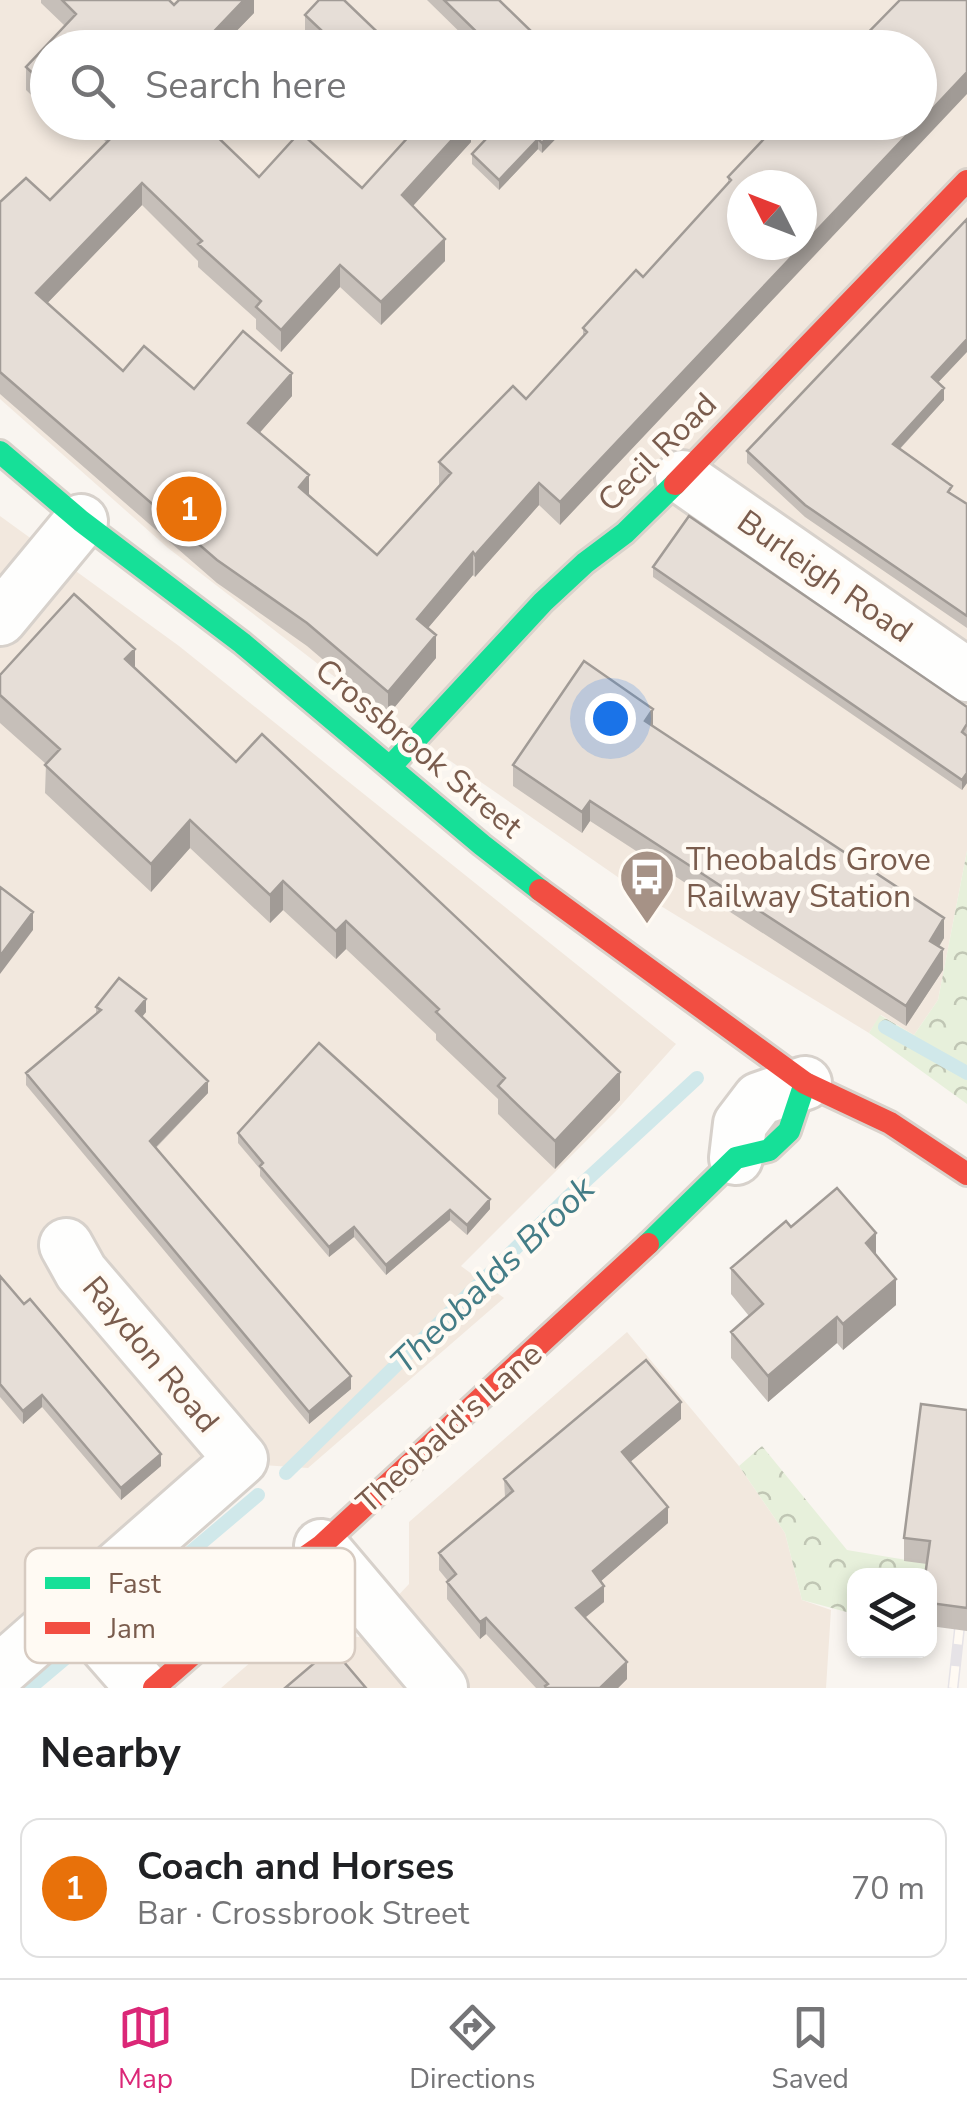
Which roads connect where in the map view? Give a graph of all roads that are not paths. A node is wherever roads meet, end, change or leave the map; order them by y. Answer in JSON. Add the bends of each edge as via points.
{"nodes":[{"id":1,"x":967,"y":182,"type":"edge"},
{"id":2,"x":0,"y":452,"type":"edge"},
{"id":3,"x":682,"y":477,"type":"junction"},
{"id":4,"x":81,"y":521,"type":"junction"},
{"id":5,"x":0,"y":619,"type":"edge"},
{"id":6,"x":967,"y":675,"type":"edge"},
{"id":7,"x":391,"y":766,"type":"junction"},
{"id":8,"x":805,"y":1083,"type":"junction"},
{"id":9,"x":736,"y":1158,"type":"joint"},
{"id":10,"x":967,"y":1174,"type":"edge"},
{"id":11,"x":66,"y":1246,"type":"dead end"},
{"id":12,"x":321,"y":1546,"type":"joint"},
{"id":13,"x":183,"y":1548,"type":"edge"},
{"id":14,"x":318,"y":1548,"type":"edge"},
{"id":15,"x":355,"y":1587,"type":"edge"},
{"id":16,"x":51,"y":1663,"type":"edge"},
{"id":17,"x":0,"y":1671,"type":"edge"},
{"id":18,"x":440,"y":1688,"type":"edge"}],
"edges":[{"from":1,"to":3,"type":"street","name":"Cecil Road"},
{"from":2,"to":4,"type":"street","name":"Crossbrook Street"},
{"from":3,"to":6,"type":"street","name":"Burleigh Road"},
{"from":3,"to":7,"type":"street","name":"Cecil Road","via":[[543,602]]},
{"from":4,"to":5,"type":"street"},
{"from":4,"to":7,"type":"street","name":"Crossbrook Street"},
{"from":7,"to":8,"type":"street","name":"Crossbrook Street","via":[[482,846]]},
{"from":8,"to":9,"type":"street","name":"Theobald's Lane","via":[[759,1099],[740,1124]]},
{"from":8,"to":10,"type":"street","name":"Crossbrook Street","via":[[890,1123]]},
{"from":9,"to":12,"type":"street","name":"Theobald's Lane"},
{"from":11,"to":13,"type":"street","name":"Raydon Road","via":[[241,1459]]},
{"from":12,"to":14,"type":"street","name":"Theobald's Lane"},
{"from":15,"to":18,"type":"street"},
{"from":16,"to":17,"type":"street"}]}
